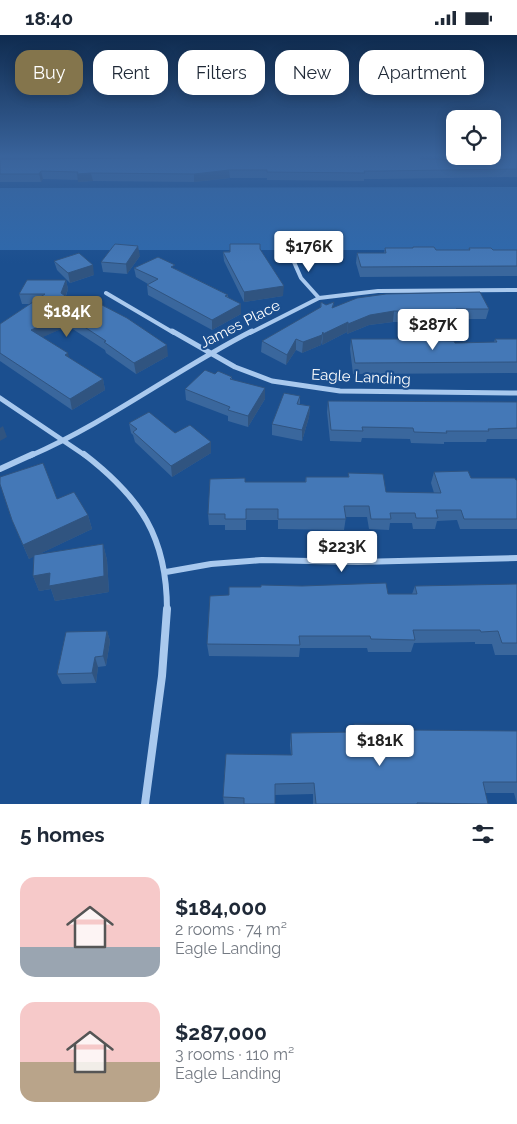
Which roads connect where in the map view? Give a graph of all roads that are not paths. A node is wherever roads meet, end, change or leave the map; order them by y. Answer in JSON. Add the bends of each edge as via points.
{"nodes":[{"id":1,"x":290,"y":253,"type":"dead end"},
{"id":2,"x":517,"y":290,"type":"edge"},
{"id":3,"x":106,"y":293,"type":"dead end"},
{"id":4,"x":319,"y":298,"type":"junction"},
{"id":5,"x":209,"y":353,"type":"junction"},
{"id":6,"x":517,"y":393,"type":"edge"},
{"id":7,"x":0,"y":398,"type":"edge"},
{"id":8,"x":64,"y":441,"type":"junction"},
{"id":9,"x":0,"y":469,"type":"edge"},
{"id":10,"x":517,"y":559,"type":"edge"},
{"id":11,"x":166,"y":572,"type":"junction"},
{"id":12,"x":145,"y":804,"type":"edge"}],
"edges":[{"from":1,"to":4,"type":"street","via":[[301,278]]},
{"from":2,"to":4,"type":"street","name":"James Place","via":[[378,291]]},
{"from":3,"to":5,"type":"street","name":"Eagle Landing"},
{"from":4,"to":5,"type":"street","name":"James Place"},
{"from":5,"to":6,"type":"street","name":"Eagle Landing","via":[[272,381],[340,391]]},
{"from":5,"to":8,"type":"street","name":"James Place"},
{"from":7,"to":8,"type":"street"},
{"from":8,"to":9,"type":"street","name":"James Place"},
{"from":8,"to":11,"type":"street","via":[[111,476],[131,497],[150,525]]},
{"from":10,"to":11,"type":"street","via":[[262,560]]},
{"from":11,"to":12,"type":"street","via":[[169,606],[165,660]]}]}
